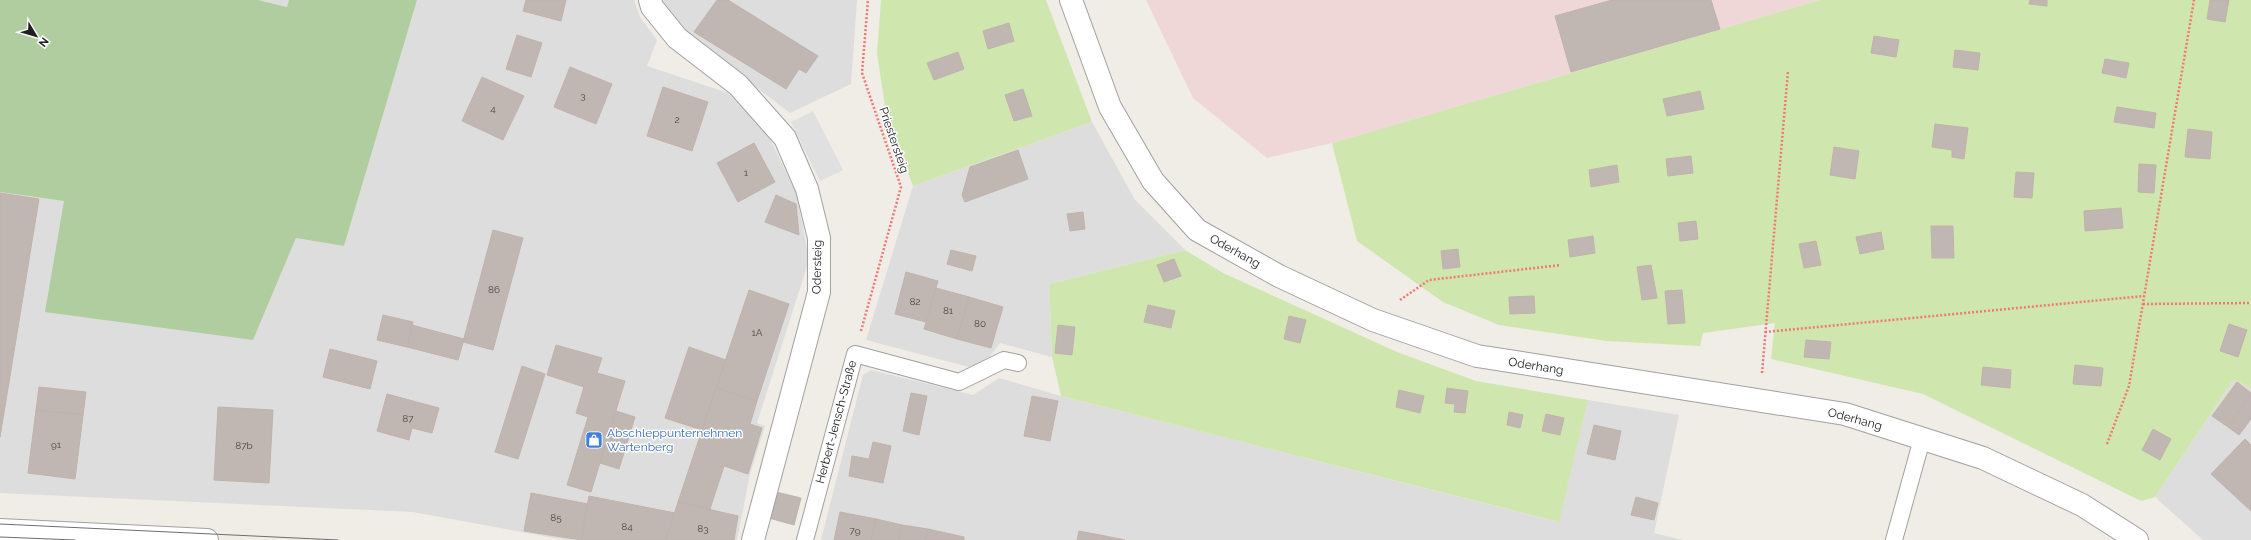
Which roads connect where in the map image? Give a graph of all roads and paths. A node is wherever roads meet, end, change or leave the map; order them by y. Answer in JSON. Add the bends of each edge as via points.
{"nodes":[{"id":1,"x":650,"y":0,"type":"edge"},
{"id":2,"x":868,"y":0,"type":"edge"},
{"id":3,"x":1071,"y":0,"type":"edge"},
{"id":4,"x":2194,"y":0,"type":"edge"},
{"id":5,"x":1788,"y":71,"type":"dead end"},
{"id":6,"x":1561,"y":265,"type":"dead end"},
{"id":7,"x":2144,"y":296,"type":"junction"},
{"id":8,"x":2251,"y":303,"type":"edge"},
{"id":9,"x":2143,"y":304,"type":"junction"},
{"id":10,"x":1373,"y":320,"type":"junction"},
{"id":11,"x":1765,"y":332,"type":"junction"},
{"id":12,"x":855,"y":354,"type":"junction"},
{"id":13,"x":1018,"y":363,"type":"dead end"},
{"id":14,"x":1759,"y":401,"type":"junction"},
{"id":15,"x":1922,"y":439,"type":"junction"},
{"id":16,"x":2107,"y":444,"type":"dead end"},
{"id":17,"x":0,"y":530,"type":"edge"},
{"id":18,"x":207,"y":540,"type":"edge"},
{"id":19,"x":753,"y":540,"type":"edge"},
{"id":20,"x":805,"y":540,"type":"edge"},
{"id":21,"x":1894,"y":540,"type":"edge"},
{"id":22,"x":2137,"y":540,"type":"edge"}],
"edges":[{"from":1,"to":19,"type":"street","name":"Odersteig","via":[[652,7],[677,38],[738,85],[784,138],[807,189],[819,238],[819,292]]},
{"from":2,"to":12,"type":"path","name":"Priestersteig","via":[[862,73],[901,187]]},
{"from":3,"to":10,"type":"street","name":"Oderhang","via":[[1110,107],[1153,181],[1197,230],[1279,276]]},
{"from":4,"to":7,"type":"path"},
{"from":5,"to":11,"type":"path"},
{"from":6,"to":10,"type":"path","via":[[1429,280]]},
{"from":7,"to":9,"type":"path"},
{"from":7,"to":11,"type":"path"},
{"from":8,"to":9,"type":"path"},
{"from":9,"to":16,"type":"path","via":[[2129,386]]},
{"from":10,"to":14,"type":"street","name":"Oderhang","via":[[1477,356]]},
{"from":11,"to":14,"type":"path"},
{"from":12,"to":13,"type":"lane","name":"Herbert-Jensch-Straße","via":[[959,382],[1004,360]]},
{"from":12,"to":20,"type":"lane","name":"Herbert-Jensch-Straße"},
{"from":14,"to":15,"type":"street","name":"Oderhang","via":[[1845,414]]},
{"from":15,"to":21,"type":"lane"},
{"from":15,"to":22,"type":"street","name":"Oderhang","via":[[1983,458],[2082,505]]},
{"from":17,"to":18,"type":"street"}]}
